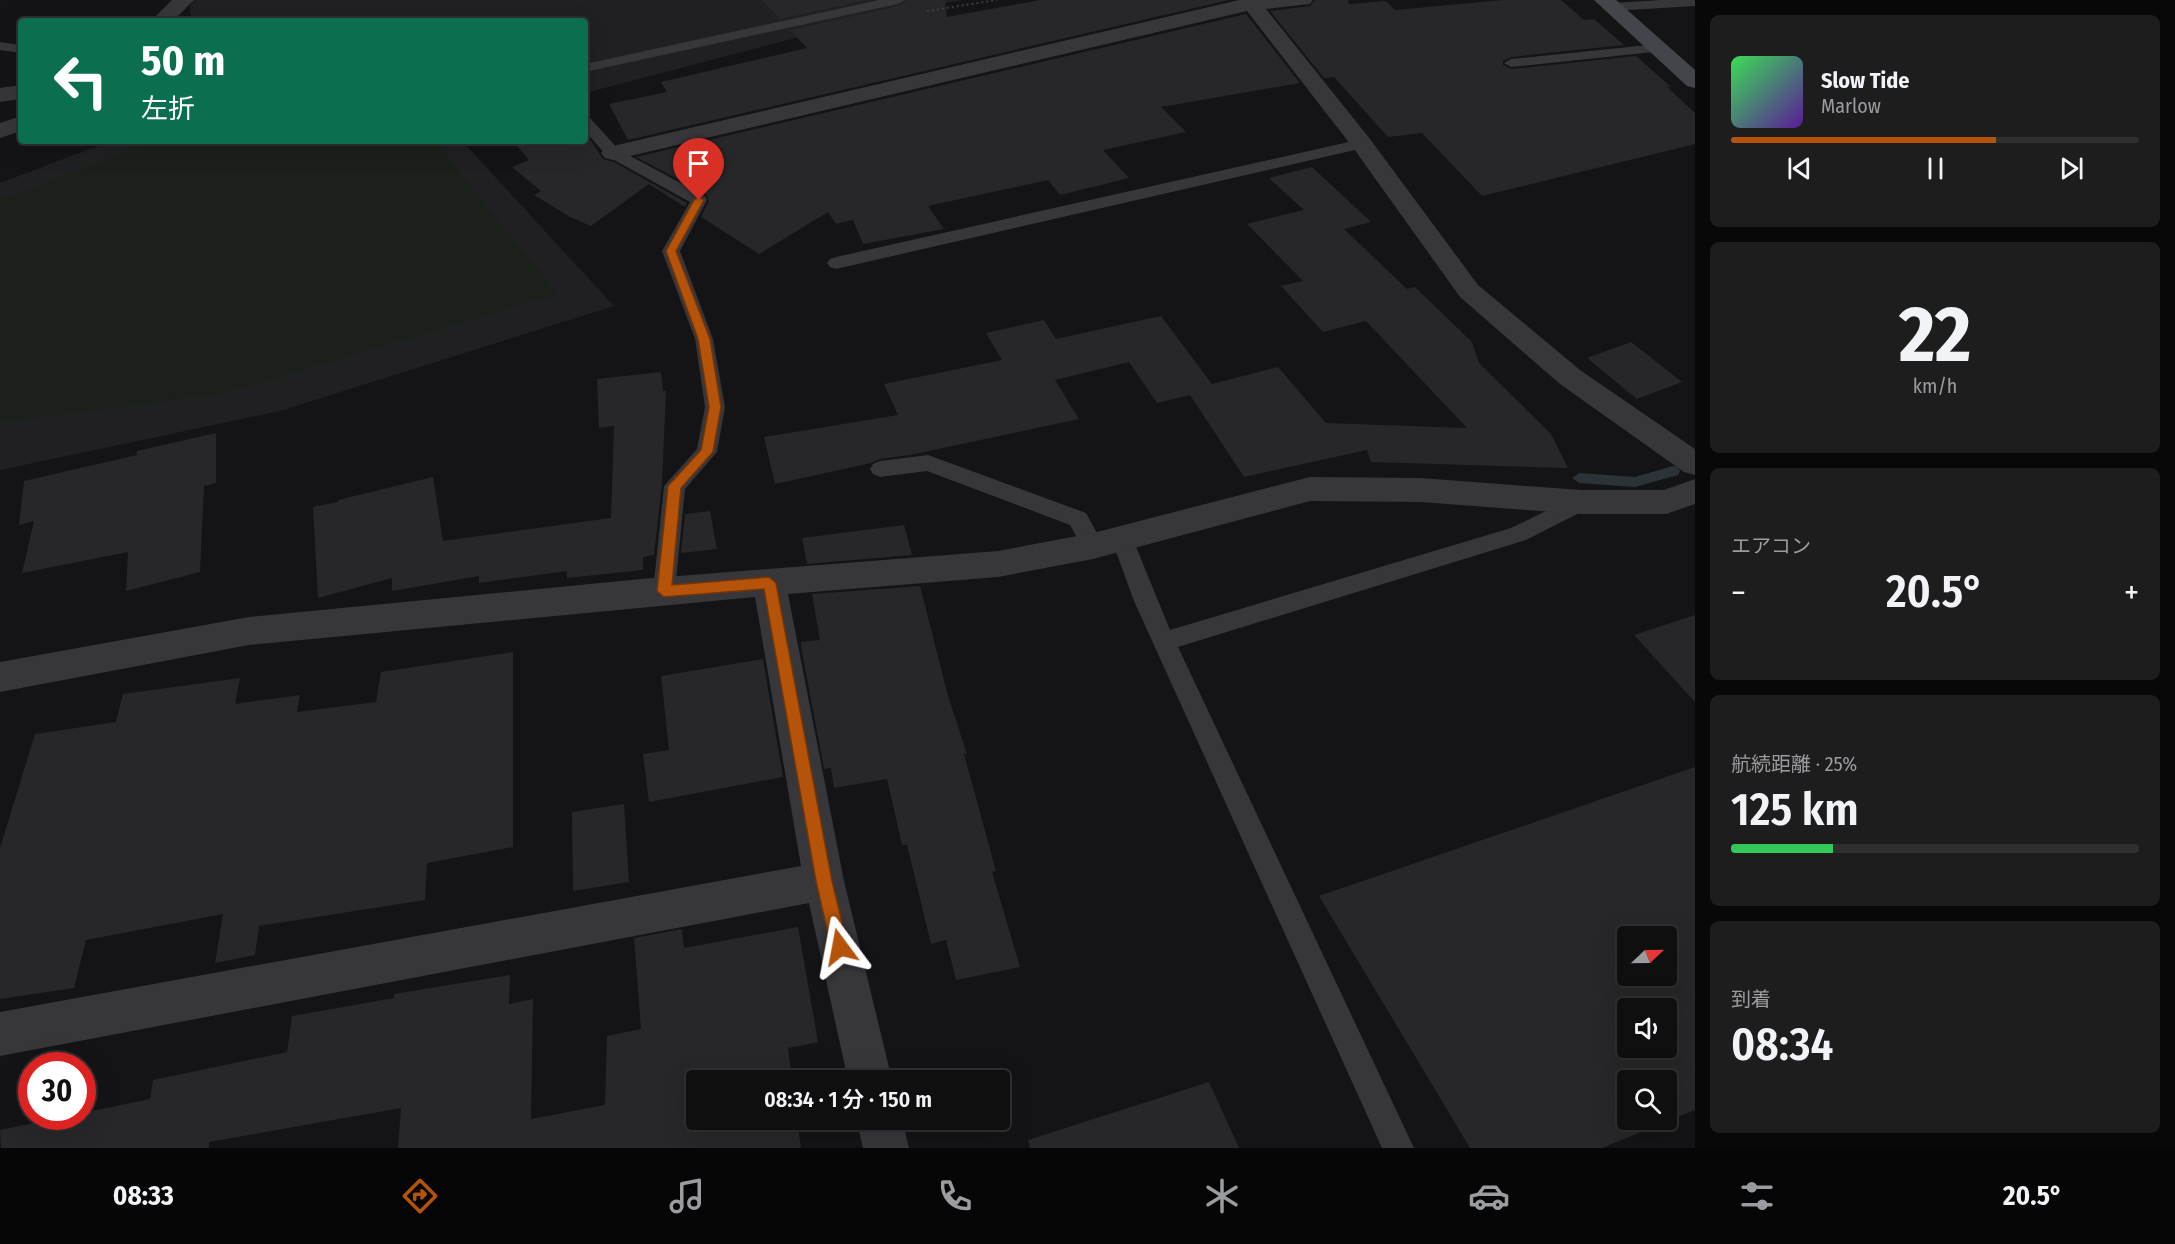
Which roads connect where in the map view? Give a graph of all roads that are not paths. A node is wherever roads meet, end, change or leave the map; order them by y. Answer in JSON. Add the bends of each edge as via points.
{"nodes":[{"id":1,"x":898,"y":0,"type":"edge"},
{"id":2,"x":1303,"y":0,"type":"edge"},
{"id":3,"x":1251,"y":2,"type":"edge"},
{"id":4,"x":1695,"y":2,"type":"edge"},
{"id":5,"x":1608,"y":3,"type":"edge"},
{"id":6,"x":0,"y":46,"type":"edge"},
{"id":7,"x":1658,"y":48,"type":"junction"},
{"id":8,"x":18,"y":49,"type":"edge"},
{"id":9,"x":1511,"y":63,"type":"dead end"},
{"id":10,"x":588,"y":67,"type":"edge"},
{"id":11,"x":1695,"y":81,"type":"edge"},
{"id":12,"x":18,"y":93,"type":"edge"},
{"id":13,"x":0,"y":95,"type":"edge"},
{"id":14,"x":18,"y":124,"type":"edge"},
{"id":15,"x":588,"y":124,"type":"edge"},
{"id":16,"x":0,"y":130,"type":"edge"},
{"id":17,"x":1362,"y":144,"type":"junction"},
{"id":18,"x":613,"y":153,"type":"junction"},
{"id":19,"x":836,"y":263,"type":"dead end"},
{"id":20,"x":1695,"y":464,"type":"edge"},
{"id":21,"x":880,"y":469,"type":"dead end"},
{"id":22,"x":1695,"y":491,"type":"edge"},
{"id":23,"x":1581,"y":502,"type":"junction"},
{"id":24,"x":1107,"y":542,"type":"junction"},
{"id":25,"x":769,"y":583,"type":"junction"},
{"id":26,"x":664,"y":591,"type":"junction"},
{"id":27,"x":1164,"y":642,"type":"junction"},
{"id":28,"x":0,"y":677,"type":"edge"},
{"id":29,"x":824,"y":881,"type":"junction"},
{"id":30,"x":0,"y":1034,"type":"edge"},
{"id":31,"x":868,"y":1070,"type":"edge"},
{"id":32,"x":882,"y":1130,"type":"edge"},
{"id":33,"x":886,"y":1148,"type":"edge"},
{"id":34,"x":1398,"y":1148,"type":"edge"}],
"edges":[{"from":1,"to":10,"type":"lane"},
{"from":2,"to":3,"type":"street"},
{"from":3,"to":17,"type":"street"},
{"from":3,"to":18,"type":"street"},
{"from":4,"to":5,"type":"lane"},
{"from":5,"to":7,"type":"main road"},
{"from":6,"to":8,"type":"lane"},
{"from":7,"to":9,"type":"lane"},
{"from":7,"to":11,"type":"main road"},
{"from":12,"to":13,"type":"street"},
{"from":14,"to":16,"type":"street"},
{"from":15,"to":18,"type":"lane"},
{"from":17,"to":19,"type":"lane"},
{"from":17,"to":20,"type":"street","via":[[1469,291],[1570,377]]},
{"from":18,"to":26,"type":"lane","via":[[699,200],[671,251],[704,339],[715,407],[707,452],[675,486]]},
{"from":21,"to":24,"type":"lane","via":[[928,463],[1078,519]]},
{"from":22,"to":23,"type":"street","via":[[1666,502]]},
{"from":23,"to":24,"type":"street","via":[[1422,490],[1310,489]]},
{"from":23,"to":27,"type":"lane","via":[[1518,534]]},
{"from":24,"to":25,"type":"street","via":[[998,564]]},
{"from":24,"to":27,"type":"lane","via":[[1145,601]]},
{"from":25,"to":26,"type":"street"},
{"from":25,"to":29,"type":"street"},
{"from":26,"to":28,"type":"street","via":[[249,631]]},
{"from":27,"to":34,"type":"lane"},
{"from":29,"to":30,"type":"street"},
{"from":29,"to":31,"type":"street"},
{"from":32,"to":33,"type":"street"}]}
